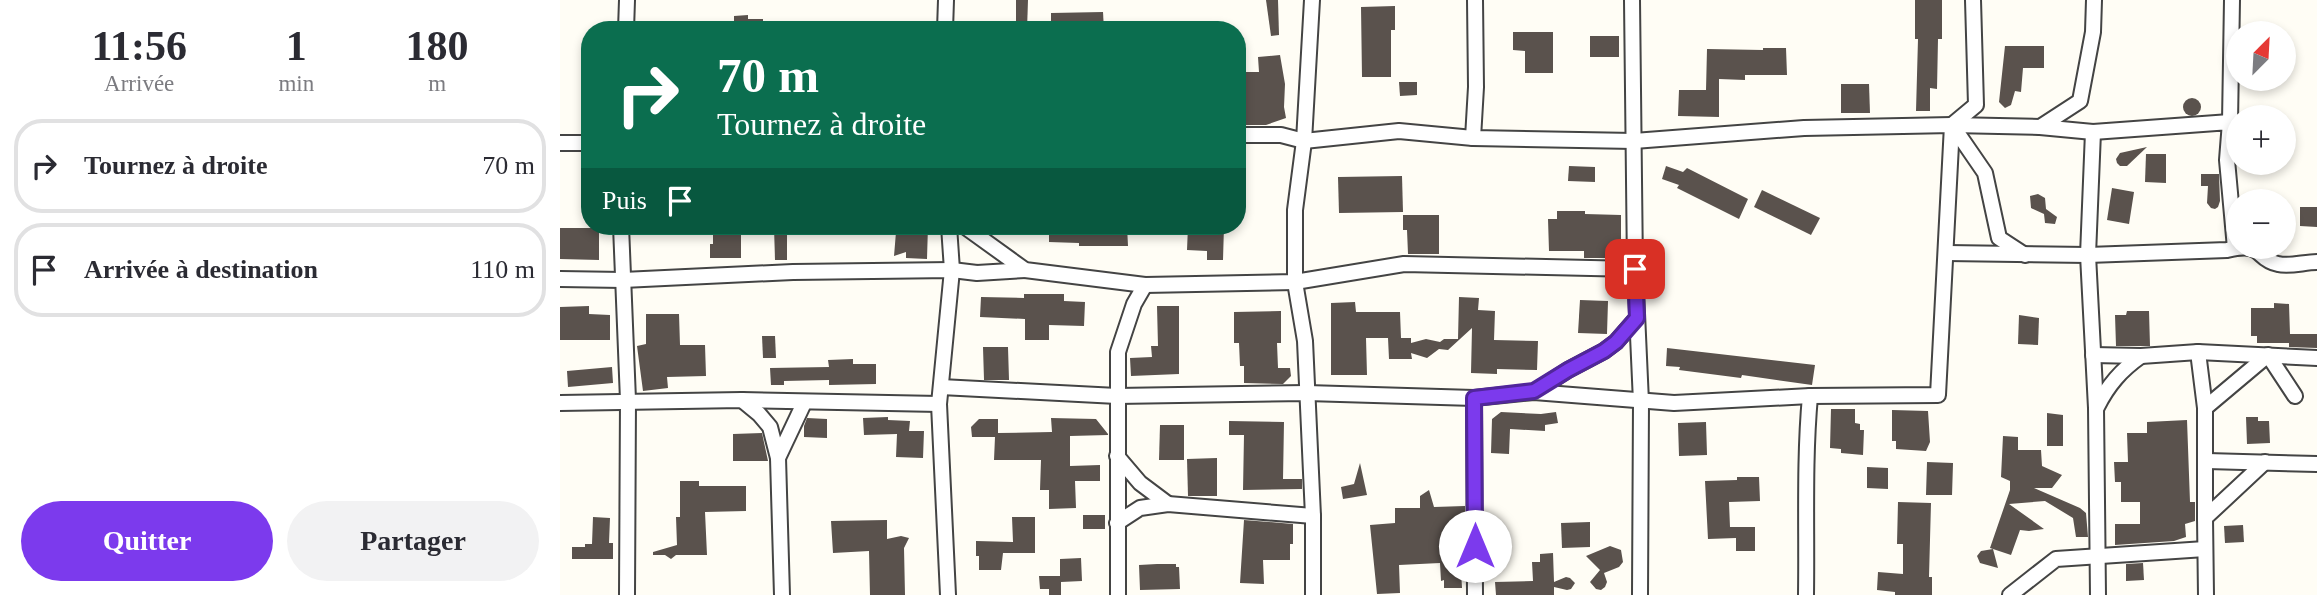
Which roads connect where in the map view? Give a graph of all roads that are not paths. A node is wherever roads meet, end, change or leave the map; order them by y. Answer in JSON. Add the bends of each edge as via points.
{"nodes":[{"id":1,"x":627,"y":0,"type":"edge"},
{"id":2,"x":946,"y":0,"type":"edge"},
{"id":3,"x":1475,"y":0,"type":"edge"},
{"id":4,"x":1632,"y":0,"type":"edge"},
{"id":5,"x":1973,"y":0,"type":"edge"},
{"id":6,"x":2094,"y":0,"type":"edge"},
{"id":7,"x":2232,"y":0,"type":"edge"},
{"id":8,"x":1310,"y":5,"type":"edge"},
{"id":9,"x":626,"y":21,"type":"edge"},
{"id":10,"x":945,"y":21,"type":"edge"},
{"id":11,"x":2230,"y":105,"type":"edge"},
{"id":12,"x":2226,"y":122,"type":"edge"},
{"id":13,"x":1952,"y":125,"type":"junction"},
{"id":14,"x":2040,"y":127,"type":"junction"},
{"id":15,"x":2092,"y":132,"type":"junction"},
{"id":16,"x":1246,"y":135,"type":"edge"},
{"id":17,"x":1473,"y":138,"type":"junction"},
{"id":18,"x":1304,"y":141,"type":"junction"},
{"id":19,"x":1634,"y":141,"type":"junction"},
{"id":20,"x":560,"y":143,"type":"edge"},
{"id":21,"x":581,"y":143,"type":"edge"},
{"id":22,"x":621,"y":235,"type":"edge"},
{"id":23,"x":950,"y":235,"type":"edge"},
{"id":24,"x":976,"y":235,"type":"edge"},
{"id":25,"x":2226,"y":248,"type":"edge"},
{"id":26,"x":1947,"y":253,"type":"junction"},
{"id":27,"x":2026,"y":255,"type":"junction"},
{"id":28,"x":2088,"y":255,"type":"junction"},
{"id":29,"x":2268,"y":259,"type":"edge"},
{"id":30,"x":2317,"y":262,"type":"edge"},
{"id":31,"x":1635,"y":269,"type":"junction"},
{"id":32,"x":952,"y":270,"type":"junction"},
{"id":33,"x":1025,"y":270,"type":"junction"},
{"id":34,"x":560,"y":279,"type":"edge"},
{"id":35,"x":623,"y":280,"type":"junction"},
{"id":36,"x":1295,"y":282,"type":"junction"},
{"id":37,"x":1145,"y":285,"type":"junction"},
{"id":38,"x":1637,"y":318,"type":"junction"},
{"id":39,"x":2198,"y":352,"type":"junction"},
{"id":40,"x":2093,"y":355,"type":"junction"},
{"id":41,"x":2267,"y":355,"type":"junction"},
{"id":42,"x":2141,"y":356,"type":"junction"},
{"id":43,"x":2317,"y":358,"type":"edge"},
{"id":44,"x":941,"y":387,"type":"junction"},
{"id":45,"x":1534,"y":391,"type":"junction"},
{"id":46,"x":1307,"y":393,"type":"junction"},
{"id":47,"x":1117,"y":396,"type":"junction"},
{"id":48,"x":1810,"y":396,"type":"junction"},
{"id":49,"x":2295,"y":396,"type":"dead end"},
{"id":50,"x":1474,"y":398,"type":"junction"},
{"id":51,"x":628,"y":400,"type":"junction"},
{"id":52,"x":742,"y":400,"type":"junction"},
{"id":53,"x":1641,"y":402,"type":"junction"},
{"id":54,"x":560,"y":403,"type":"edge"},
{"id":55,"x":804,"y":403,"type":"junction"},
{"id":56,"x":939,"y":404,"type":"junction"},
{"id":57,"x":2096,"y":408,"type":"junction"},
{"id":58,"x":2205,"y":408,"type":"junction"},
{"id":59,"x":1117,"y":456,"type":"junction"},
{"id":60,"x":778,"y":458,"type":"junction"},
{"id":61,"x":2207,"y":461,"type":"junction"},
{"id":62,"x":2265,"y":461,"type":"junction"},
{"id":63,"x":2317,"y":464,"type":"edge"},
{"id":64,"x":1168,"y":504,"type":"junction"},
{"id":65,"x":1313,"y":516,"type":"junction"},
{"id":66,"x":2206,"y":518,"type":"junction"},
{"id":67,"x":1117,"y":523,"type":"junction"},
{"id":68,"x":2206,"y":550,"type":"junction"},
{"id":69,"x":2097,"y":556,"type":"junction"},
{"id":70,"x":627,"y":595,"type":"edge"},
{"id":71,"x":782,"y":595,"type":"edge"},
{"id":72,"x":948,"y":595,"type":"edge"},
{"id":73,"x":1118,"y":595,"type":"edge"},
{"id":74,"x":1313,"y":595,"type":"edge"},
{"id":75,"x":1475,"y":595,"type":"edge"},
{"id":76,"x":1640,"y":595,"type":"edge"},
{"id":77,"x":1806,"y":595,"type":"edge"},
{"id":78,"x":2010,"y":595,"type":"edge"},
{"id":79,"x":2098,"y":595,"type":"edge"},
{"id":80,"x":2206,"y":595,"type":"edge"}],
"edges":[{"from":1,"to":9,"type":"street"},
{"from":2,"to":10,"type":"street"},
{"from":3,"to":17,"type":"street"},
{"from":4,"to":19,"type":"street"},
{"from":5,"to":13,"type":"street","via":[[1976,105]]},
{"from":6,"to":14,"type":"street","via":[[2080,102]]},
{"from":7,"to":11,"type":"street"},
{"from":8,"to":18,"type":"street"},
{"from":12,"to":15,"type":"street"},
{"from":13,"to":14,"type":"street"},
{"from":13,"to":19,"type":"street","via":[[1804,128]]},
{"from":13,"to":26,"type":"street"},
{"from":13,"to":27,"type":"street","via":[[1985,173],[1999,239]]},
{"from":14,"to":15,"type":"street"},
{"from":15,"to":28,"type":"street"},
{"from":16,"to":18,"type":"street"},
{"from":17,"to":18,"type":"street","via":[[1398,131]]},
{"from":17,"to":19,"type":"street"},
{"from":18,"to":36,"type":"street","via":[[1295,210]]},
{"from":19,"to":31,"type":"street"},
{"from":20,"to":21,"type":"street"},
{"from":22,"to":35,"type":"street"},
{"from":23,"to":32,"type":"street"},
{"from":24,"to":33,"type":"street"},
{"from":25,"to":28,"type":"street"},
{"from":26,"to":27,"type":"street"},
{"from":26,"to":48,"type":"street","via":[[1938,395]]},
{"from":27,"to":28,"type":"street"},
{"from":28,"to":40,"type":"street"},
{"from":29,"to":30,"type":"street","via":[[2287,265]]},
{"from":31,"to":36,"type":"street","via":[[1404,264]]},
{"from":31,"to":38,"type":"street"},
{"from":32,"to":33,"type":"street"},
{"from":32,"to":35,"type":"street"},
{"from":32,"to":44,"type":"street"},
{"from":33,"to":37,"type":"street"},
{"from":34,"to":35,"type":"street"},
{"from":35,"to":51,"type":"street"},
{"from":36,"to":37,"type":"street"},
{"from":36,"to":46,"type":"street","via":[[1305,341]]},
{"from":37,"to":47,"type":"street","via":[[1118,352]]},
{"from":38,"to":45,"type":"street","via":[[1604,351]]},
{"from":38,"to":53,"type":"street"},
{"from":39,"to":41,"type":"street"},
{"from":39,"to":42,"type":"street"},
{"from":39,"to":58,"type":"street"},
{"from":40,"to":42,"type":"street"},
{"from":40,"to":57,"type":"street"},
{"from":41,"to":43,"type":"street"},
{"from":41,"to":49,"type":"street"},
{"from":41,"to":58,"type":"street"},
{"from":42,"to":57,"type":"street","via":[[2115,378]]},
{"from":44,"to":47,"type":"street"},
{"from":44,"to":56,"type":"street"},
{"from":45,"to":50,"type":"street"},
{"from":45,"to":53,"type":"street"},
{"from":46,"to":47,"type":"street"},
{"from":46,"to":50,"type":"street"},
{"from":46,"to":65,"type":"street"},
{"from":47,"to":59,"type":"street"},
{"from":48,"to":53,"type":"street"},
{"from":48,"to":77,"type":"street","via":[[1805,446]]},
{"from":50,"to":75,"type":"street"},
{"from":51,"to":52,"type":"street"},
{"from":51,"to":54,"type":"street"},
{"from":51,"to":70,"type":"street"},
{"from":52,"to":55,"type":"street"},
{"from":52,"to":60,"type":"street","via":[[770,427]]},
{"from":53,"to":76,"type":"street"},
{"from":55,"to":56,"type":"street"},
{"from":55,"to":60,"type":"street"},
{"from":56,"to":72,"type":"street"},
{"from":57,"to":69,"type":"street"},
{"from":58,"to":61,"type":"street"},
{"from":59,"to":64,"type":"street","via":[[1140,483]]},
{"from":59,"to":67,"type":"street"},
{"from":60,"to":71,"type":"street"},
{"from":61,"to":62,"type":"street"},
{"from":61,"to":66,"type":"street"},
{"from":62,"to":63,"type":"street"},
{"from":62,"to":66,"type":"street"},
{"from":64,"to":65,"type":"street"},
{"from":64,"to":67,"type":"street","via":[[1140,508]]},
{"from":65,"to":74,"type":"street"},
{"from":66,"to":68,"type":"street"},
{"from":67,"to":73,"type":"street"},
{"from":68,"to":69,"type":"street"},
{"from":68,"to":80,"type":"street"},
{"from":69,"to":78,"type":"street","via":[[2056,559]]},
{"from":69,"to":79,"type":"street"}]}
